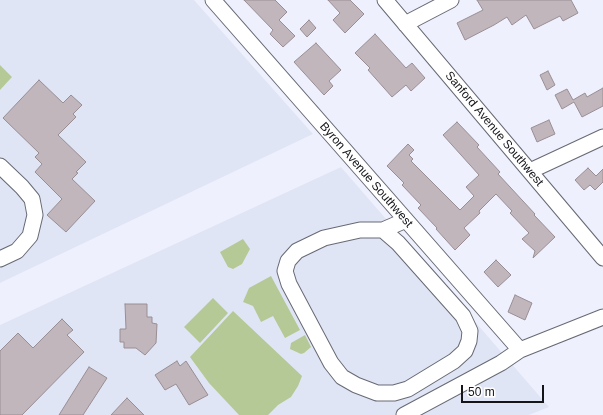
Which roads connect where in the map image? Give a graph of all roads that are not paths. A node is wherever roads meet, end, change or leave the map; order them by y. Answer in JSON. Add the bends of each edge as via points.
{"nodes":[{"id":1,"x":213,"y":0,"type":"edge"},
{"id":2,"x":385,"y":0,"type":"edge"},
{"id":3,"x":451,"y":0,"type":"edge"},
{"id":4,"x":405,"y":24,"type":"junction"},
{"id":5,"x":603,"y":137,"type":"edge"},
{"id":6,"x":0,"y":166,"type":"edge"},
{"id":7,"x":530,"y":171,"type":"junction"},
{"id":8,"x":406,"y":220,"type":"junction"},
{"id":9,"x":383,"y":230,"type":"junction"},
{"id":10,"x":603,"y":258,"type":"edge"},
{"id":11,"x":0,"y":259,"type":"edge"},
{"id":12,"x":603,"y":317,"type":"edge"},
{"id":13,"x":520,"y":350,"type":"junction"},
{"id":14,"x":404,"y":415,"type":"edge"}],
"edges":[{"from":1,"to":8,"type":"street","name":"Byron Avenue Southwest"},
{"from":2,"to":4,"type":"street","name":"Sanford Avenue Southwest"},
{"from":3,"to":4,"type":"street"},
{"from":4,"to":7,"type":"street","name":"Sanford Avenue Southwest"},
{"from":5,"to":7,"type":"street"},
{"from":6,"to":11,"type":"street","via":[[32,199],[35,215],[30,236],[17,251]]},
{"from":7,"to":10,"type":"street","name":"Sanford Avenue Southwest"},
{"from":8,"to":9,"type":"street"},
{"from":8,"to":13,"type":"street","name":"Byron Avenue Southwest"},
{"from":9,"to":9,"type":"street","via":[[360,230],[324,238],[296,251],[288,261],[285,271],[289,284],[342,377],[377,393],[394,393],[408,389],[454,361],[465,351],[470,331],[463,316],[398,243]]},
{"from":12,"to":13,"type":"street"},
{"from":13,"to":14,"type":"street","via":[[501,363]]}]}
